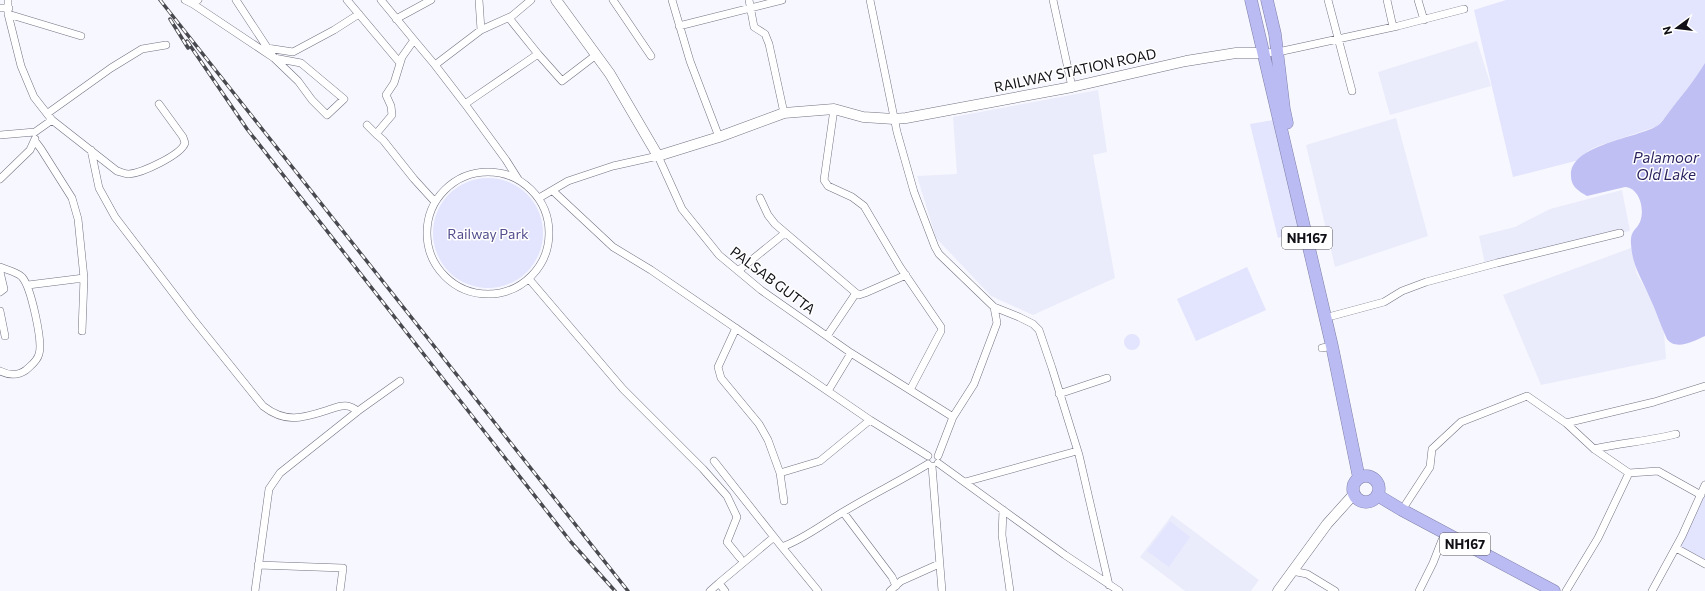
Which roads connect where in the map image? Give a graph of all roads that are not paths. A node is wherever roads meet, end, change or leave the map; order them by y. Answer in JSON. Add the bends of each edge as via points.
{"nodes":[{"id":1,"x":8,"y":0,"type":"edge"},
{"id":2,"x":185,"y":0,"type":"edge"},
{"id":3,"x":236,"y":0,"type":"edge"},
{"id":4,"x":346,"y":0,"type":"edge"},
{"id":5,"x":381,"y":0,"type":"edge"},
{"id":6,"x":431,"y":0,"type":"edge"},
{"id":7,"x":479,"y":0,"type":"edge"},
{"id":8,"x":531,"y":0,"type":"edge"},
{"id":9,"x":556,"y":0,"type":"edge"},
{"id":10,"x":613,"y":0,"type":"edge"},
{"id":11,"x":672,"y":0,"type":"edge"},
{"id":12,"x":782,"y":0,"type":"edge"},
{"id":13,"x":870,"y":0,"type":"edge"},
{"id":14,"x":1053,"y":0,"type":"edge"},
{"id":15,"x":1251,"y":0,"type":"edge"},
{"id":16,"x":1267,"y":0,"type":"edge"},
{"id":17,"x":1328,"y":0,"type":"edge"},
{"id":18,"x":1387,"y":0,"type":"edge"},
{"id":19,"x":1418,"y":0,"type":"edge"},
{"id":20,"x":195,"y":2,"type":"edge"},
{"id":21,"x":750,"y":3,"type":"edge"},
{"id":22,"x":0,"y":8,"type":"edge"},
{"id":23,"x":1464,"y":9,"type":"dead end"},
{"id":24,"x":8,"y":11,"type":"junction"},
{"id":25,"x":359,"y":14,"type":"junction"},
{"id":26,"x":509,"y":18,"type":"junction"},
{"id":27,"x":396,"y":19,"type":"junction"},
{"id":28,"x":1424,"y":20,"type":"junction"},
{"id":29,"x":679,"y":26,"type":"junction"},
{"id":30,"x":1393,"y":27,"type":"junction"},
{"id":31,"x":481,"y":30,"type":"junction"},
{"id":32,"x":81,"y":36,"type":"dead end"},
{"id":33,"x":1338,"y":38,"type":"junction"},
{"id":34,"x":414,"y":40,"type":"junction"},
{"id":35,"x":166,"y":45,"type":"dead end"},
{"id":36,"x":267,"y":48,"type":"junction"},
{"id":37,"x":1278,"y":52,"type":"junction"},
{"id":38,"x":1262,"y":53,"type":"junction"},
{"id":39,"x":538,"y":54,"type":"junction"},
{"id":40,"x":596,"y":55,"type":"junction"},
{"id":41,"x":651,"y":56,"type":"dead end"},
{"id":42,"x":274,"y":58,"type":"junction"},
{"id":43,"x":400,"y":63,"type":"junction"},
{"id":44,"x":435,"y":65,"type":"junction"},
{"id":45,"x":1072,"y":87,"type":"junction"},
{"id":46,"x":1352,"y":91,"type":"dead end"},
{"id":47,"x":159,"y":104,"type":"dead end"},
{"id":48,"x":465,"y":104,"type":"junction"},
{"id":49,"x":834,"y":109,"type":"junction"},
{"id":50,"x":784,"y":113,"type":"junction"},
{"id":51,"x":50,"y":117,"type":"junction"},
{"id":52,"x":894,"y":119,"type":"junction"},
{"id":53,"x":367,"y":125,"type":"dead end"},
{"id":54,"x":35,"y":132,"type":"junction"},
{"id":55,"x":376,"y":134,"type":"junction"},
{"id":56,"x":0,"y":135,"type":"edge"},
{"id":57,"x":719,"y":137,"type":"junction"},
{"id":58,"x":35,"y":141,"type":"junction"},
{"id":59,"x":91,"y":150,"type":"junction"},
{"id":60,"x":658,"y":156,"type":"junction"},
{"id":61,"x":0,"y":178,"type":"edge"},
{"id":62,"x":518,"y":180,"type":"junction"},
{"id":63,"x":553,"y":191,"type":"junction"},
{"id":64,"x":539,"y":198,"type":"junction"},
{"id":65,"x":760,"y":198,"type":"dead end"},
{"id":66,"x":436,"y":202,"type":"junction"},
{"id":67,"x":785,"y":233,"type":"junction"},
{"id":68,"x":1620,"y":234,"type":"dead end"},
{"id":69,"x":0,"y":267,"type":"edge"},
{"id":70,"x":738,"y":271,"type":"junction"},
{"id":71,"x":0,"y":272,"type":"edge"},
{"id":72,"x":906,"y":275,"type":"junction"},
{"id":73,"x":84,"y":278,"type":"junction"},
{"id":74,"x":529,"y":279,"type":"junction"},
{"id":75,"x":28,"y":286,"type":"junction"},
{"id":76,"x":0,"y":292,"type":"edge"},
{"id":77,"x":856,"y":293,"type":"junction"},
{"id":78,"x":994,"y":307,"type":"junction"},
{"id":79,"x":0,"y":311,"type":"edge"},
{"id":80,"x":1332,"y":316,"type":"junction"},
{"id":81,"x":736,"y":328,"type":"junction"},
{"id":82,"x":82,"y":332,"type":"dead end"},
{"id":83,"x":5,"y":336,"type":"dead end"},
{"id":84,"x":827,"y":336,"type":"junction"},
{"id":85,"x":851,"y":353,"type":"junction"},
{"id":86,"x":0,"y":371,"type":"edge"},
{"id":87,"x":1108,"y":378,"type":"dead end"},
{"id":88,"x":400,"y":381,"type":"dead end"},
{"id":89,"x":1705,"y":386,"type":"edge"},
{"id":90,"x":910,"y":390,"type":"junction"},
{"id":91,"x":828,"y":391,"type":"junction"},
{"id":92,"x":1060,"y":394,"type":"junction"},
{"id":93,"x":358,"y":411,"type":"junction"},
{"id":94,"x":953,"y":417,"type":"junction"},
{"id":95,"x":870,"y":420,"type":"junction"},
{"id":96,"x":1566,"y":423,"type":"junction"},
{"id":97,"x":1676,"y":434,"type":"dead end"},
{"id":98,"x":1594,"y":449,"type":"junction"},
{"id":99,"x":1077,"y":451,"type":"junction"},
{"id":100,"x":714,"y":461,"type":"dead end"},
{"id":101,"x":933,"y":461,"type":"junction"},
{"id":102,"x":780,"y":473,"type":"junction"},
{"id":103,"x":1630,"y":473,"type":"junction"},
{"id":104,"x":1363,"y":477,"type":"junction"},
{"id":105,"x":965,"y":482,"type":"junction"},
{"id":106,"x":1705,"y":485,"type":"edge"},
{"id":107,"x":1354,"y":494,"type":"junction"},
{"id":108,"x":1701,"y":495,"type":"junction"},
{"id":109,"x":1376,"y":497,"type":"junction"},
{"id":110,"x":784,"y":501,"type":"dead end"},
{"id":111,"x":1003,"y":510,"type":"junction"},
{"id":112,"x":1402,"y":510,"type":"junction"},
{"id":113,"x":843,"y":512,"type":"junction"},
{"id":114,"x":774,"y":537,"type":"junction"},
{"id":115,"x":1442,"y":540,"type":"junction"},
{"id":116,"x":782,"y":547,"type":"junction"},
{"id":117,"x":1676,"y":548,"type":"junction"},
{"id":118,"x":740,"y":558,"type":"dead end"},
{"id":119,"x":939,"y":564,"type":"junction"},
{"id":120,"x":1705,"y":564,"type":"edge"},
{"id":121,"x":258,"y":565,"type":"junction"},
{"id":122,"x":1292,"y":571,"type":"junction"},
{"id":123,"x":719,"y":583,"type":"junction"},
{"id":124,"x":1109,"y":585,"type":"junction"},
{"id":125,"x":893,"y":589,"type":"edge"},
{"id":126,"x":255,"y":591,"type":"edge"},
{"id":127,"x":340,"y":591,"type":"edge"},
{"id":128,"x":710,"y":591,"type":"edge"},
{"id":129,"x":725,"y":591,"type":"edge"},
{"id":130,"x":818,"y":591,"type":"edge"},
{"id":131,"x":942,"y":591,"type":"edge"},
{"id":132,"x":1010,"y":591,"type":"edge"},
{"id":133,"x":1119,"y":591,"type":"edge"},
{"id":134,"x":1278,"y":591,"type":"edge"},
{"id":135,"x":1335,"y":591,"type":"edge"},
{"id":136,"x":1419,"y":591,"type":"edge"},
{"id":137,"x":1538,"y":591,"type":"edge"},
{"id":138,"x":1554,"y":591,"type":"edge"},
{"id":139,"x":1566,"y":591,"type":"edge"},
{"id":140,"x":1652,"y":591,"type":"edge"}],
"edges":[{"from":1,"to":24,"type":"street"},
{"from":2,"to":20,"type":"street"},
{"from":3,"to":36,"type":"street"},
{"from":4,"to":25,"type":"street"},
{"from":5,"to":27,"type":"street"},
{"from":6,"to":27,"type":"street"},
{"from":7,"to":31,"type":"street"},
{"from":8,"to":26,"type":"street"},
{"from":9,"to":40,"type":"street"},
{"from":10,"to":41,"type":"street"},
{"from":11,"to":29,"type":"street"},
{"from":12,"to":21,"type":"street"},
{"from":13,"to":52,"type":"street"},
{"from":14,"to":45,"type":"street"},
{"from":15,"to":38,"type":"highway","number":"NH167"},
{"from":16,"to":37,"type":"highway","number":"NH167"},
{"from":17,"to":33,"type":"street"},
{"from":18,"to":30,"type":"street"},
{"from":19,"to":28,"type":"street"},
{"from":20,"to":42,"type":"street"},
{"from":21,"to":29,"type":"street"},
{"from":21,"to":50,"type":"street","via":[[754,27],[764,34],[769,44]]},
{"from":22,"to":24,"type":"street"},
{"from":23,"to":28,"type":"street"},
{"from":24,"to":32,"type":"street"},
{"from":24,"to":51,"type":"street","via":[[26,79],[34,97]]},
{"from":25,"to":36,"type":"street","via":[[292,52]]},
{"from":25,"to":43,"type":"street"},
{"from":26,"to":31,"type":"street"},
{"from":26,"to":39,"type":"street"},
{"from":27,"to":34,"type":"street"},
{"from":28,"to":30,"type":"street"},
{"from":29,"to":57,"type":"street"},
{"from":30,"to":33,"type":"street"},
{"from":31,"to":44,"type":"street"},
{"from":33,"to":37,"type":"street"},
{"from":33,"to":46,"type":"street"},
{"from":34,"to":43,"type":"street"},
{"from":34,"to":44,"type":"street"},
{"from":35,"to":51,"type":"street","via":[[142,49],[111,68]]},
{"from":36,"to":42,"type":"street"},
{"from":37,"to":38,"type":"street"},
{"from":37,"to":80,"type":"highway","number":"NH167","via":[[1284,109]]},
{"from":38,"to":45,"type":"street","name":"RAILWAY STATION ROAD","via":[[1236,52]]},
{"from":38,"to":104,"type":"highway","number":"NH167","via":[[1327,347]]},
{"from":39,"to":40,"type":"street","via":[[562,81]]},
{"from":39,"to":48,"type":"street"},
{"from":40,"to":60,"type":"street"},
{"from":42,"to":42,"type":"street","via":[[301,63],[344,99],[327,115]]},
{"from":43,"to":55,"type":"street","via":[[394,83],[386,95],[392,115]]},
{"from":44,"to":48,"type":"street"},
{"from":45,"to":52,"type":"street","name":"RAILWAY STATION ROAD"},
{"from":47,"to":59,"type":"street","via":[[183,137],[185,144],[181,150],[155,166],[127,174],[117,171]]},
{"from":48,"to":62,"type":"street","via":[[510,164]]},
{"from":49,"to":50,"type":"street","name":"RAILWAY STATION ROAD"},
{"from":49,"to":52,"type":"street","name":"RAILWAY STATION ROAD","via":[[864,117]]},
{"from":49,"to":72,"type":"street","via":[[824,180],[828,186],[852,197],[864,206]]},
{"from":50,"to":57,"type":"street","name":"RAILWAY STATION ROAD"},
{"from":51,"to":54,"type":"street"},
{"from":51,"to":59,"type":"street"},
{"from":52,"to":78,"type":"street","via":[[914,192],[939,254]]},
{"from":53,"to":55,"type":"street"},
{"from":54,"to":56,"type":"street"},
{"from":54,"to":58,"type":"street"},
{"from":55,"to":66,"type":"street"},
{"from":57,"to":60,"type":"street","name":"RAILWAY STATION ROAD"},
{"from":58,"to":61,"type":"street","via":[[30,150]]},
{"from":58,"to":73,"type":"street","via":[[75,206]]},
{"from":59,"to":93,"type":"street","via":[[99,188],[115,217],[263,406],[274,414],[290,418],[312,415],[340,406],[348,406]]},
{"from":60,"to":63,"type":"street","via":[[613,166],[568,181]]},
{"from":60,"to":70,"type":"street","name":"PALSAB GUTTA","via":[[682,209],[719,255]]},
{"from":62,"to":64,"type":"street"},
{"from":62,"to":66,"type":"street","via":[[500,173],[482,172],[463,177],[447,188]]},
{"from":63,"to":64,"type":"street"},
{"from":63,"to":81,"type":"street","via":[[613,247]]},
{"from":64,"to":74,"type":"street","via":[[546,211],[549,240],[542,261]]},
{"from":65,"to":67,"type":"street","via":[[768,215]]},
{"from":66,"to":74,"type":"street","via":[[428,225],[428,241],[432,256],[450,281],[478,294],[497,294],[514,289]]},
{"from":67,"to":70,"type":"street"},
{"from":67,"to":77,"type":"street"},
{"from":68,"to":80,"type":"street","via":[[1426,282],[1402,291],[1384,302]]},
{"from":69,"to":75,"type":"street","via":[[18,274]]},
{"from":70,"to":84,"type":"street","name":"PALSAB GUTTA"},
{"from":71,"to":76,"type":"street","via":[[4,289]]},
{"from":72,"to":77,"type":"street","via":[[865,293]]},
{"from":72,"to":90,"type":"street","via":[[941,327]]},
{"from":73,"to":75,"type":"street"},
{"from":73,"to":82,"type":"street"},
{"from":74,"to":118,"type":"street","via":[[624,389],[727,496],[737,517],[727,542]]},
{"from":75,"to":86,"type":"street","via":[[41,341],[40,353],[37,361],[23,372],[9,375]]},
{"from":77,"to":84,"type":"street"},
{"from":78,"to":92,"type":"street","via":[[1019,317],[1039,330]]},
{"from":78,"to":94,"type":"street","via":[[997,323],[974,384]]},
{"from":79,"to":83,"type":"street"},
{"from":80,"to":104,"type":"highway","number":"NH167"},
{"from":81,"to":91,"type":"street"},
{"from":81,"to":102,"type":"street","via":[[718,368],[721,378],[759,424]]},
{"from":84,"to":85,"type":"street","name":"PALSAB GUTTA"},
{"from":85,"to":90,"type":"street","name":"PALSAB GUTTA"},
{"from":85,"to":91,"type":"street"},
{"from":87,"to":92,"type":"street"},
{"from":88,"to":93,"type":"street"},
{"from":89,"to":96,"type":"street","via":[[1654,402]]},
{"from":90,"to":94,"type":"street","name":"PALSAB GUTTA"},
{"from":91,"to":95,"type":"street"},
{"from":92,"to":99,"type":"street"},
{"from":93,"to":121,"type":"street","via":[[280,473],[269,489]]},
{"from":94,"to":101,"type":"street"},
{"from":95,"to":101,"type":"street"},
{"from":95,"to":102,"type":"street","via":[[820,461]]},
{"from":96,"to":98,"type":"street"},
{"from":96,"to":112,"type":"street","via":[[1527,396],[1461,422],[1432,449],[1430,467]]},
{"from":97,"to":98,"type":"street"},
{"from":98,"to":103,"type":"street"},
{"from":99,"to":105,"type":"street"},
{"from":99,"to":124,"type":"street"},
{"from":100,"to":114,"type":"street"},
{"from":101,"to":105,"type":"street"},
{"from":101,"to":113,"type":"street"},
{"from":101,"to":119,"type":"street"},
{"from":102,"to":110,"type":"street"},
{"from":103,"to":108,"type":"street","via":[[1658,471]]},
{"from":103,"to":139,"type":"street","via":[[1598,538]]},
{"from":104,"to":107,"type":"highway","number":"NH167","via":[[1353,487]]},
{"from":104,"to":109,"type":"highway","number":"NH167","via":[[1371,477],[1377,483],[1379,487]]},
{"from":105,"to":111,"type":"street"},
{"from":106,"to":108,"type":"street"},
{"from":107,"to":109,"type":"highway","number":"NH167","via":[[1363,502]]},
{"from":107,"to":122,"type":"street","via":[[1327,524]]},
{"from":108,"to":117,"type":"street"},
{"from":109,"to":112,"type":"highway","number":"NH167"},
{"from":109,"to":115,"type":"highway","number":"NH167","via":[[1401,517]]},
{"from":111,"to":124,"type":"street"},
{"from":111,"to":132,"type":"street","via":[[1002,535]]},
{"from":112,"to":138,"type":"highway","number":"NH167"},
{"from":113,"to":116,"type":"street","via":[[792,544]]},
{"from":113,"to":125,"type":"street","via":[[892,577]]},
{"from":114,"to":116,"type":"street"},
{"from":114,"to":123,"type":"street"},
{"from":115,"to":136,"type":"street"},
{"from":115,"to":137,"type":"highway","number":"NH167"},
{"from":116,"to":130,"type":"street"},
{"from":117,"to":120,"type":"street"},
{"from":117,"to":140,"type":"street"},
{"from":119,"to":125,"type":"street","via":[[901,581]]},
{"from":119,"to":131,"type":"street"},
{"from":121,"to":126,"type":"street"},
{"from":121,"to":127,"type":"street","via":[[343,568]]},
{"from":122,"to":134,"type":"street"},
{"from":122,"to":135,"type":"street","via":[[1307,574]]},
{"from":123,"to":128,"type":"street"},
{"from":123,"to":129,"type":"street"},
{"from":124,"to":133,"type":"street"}]}
